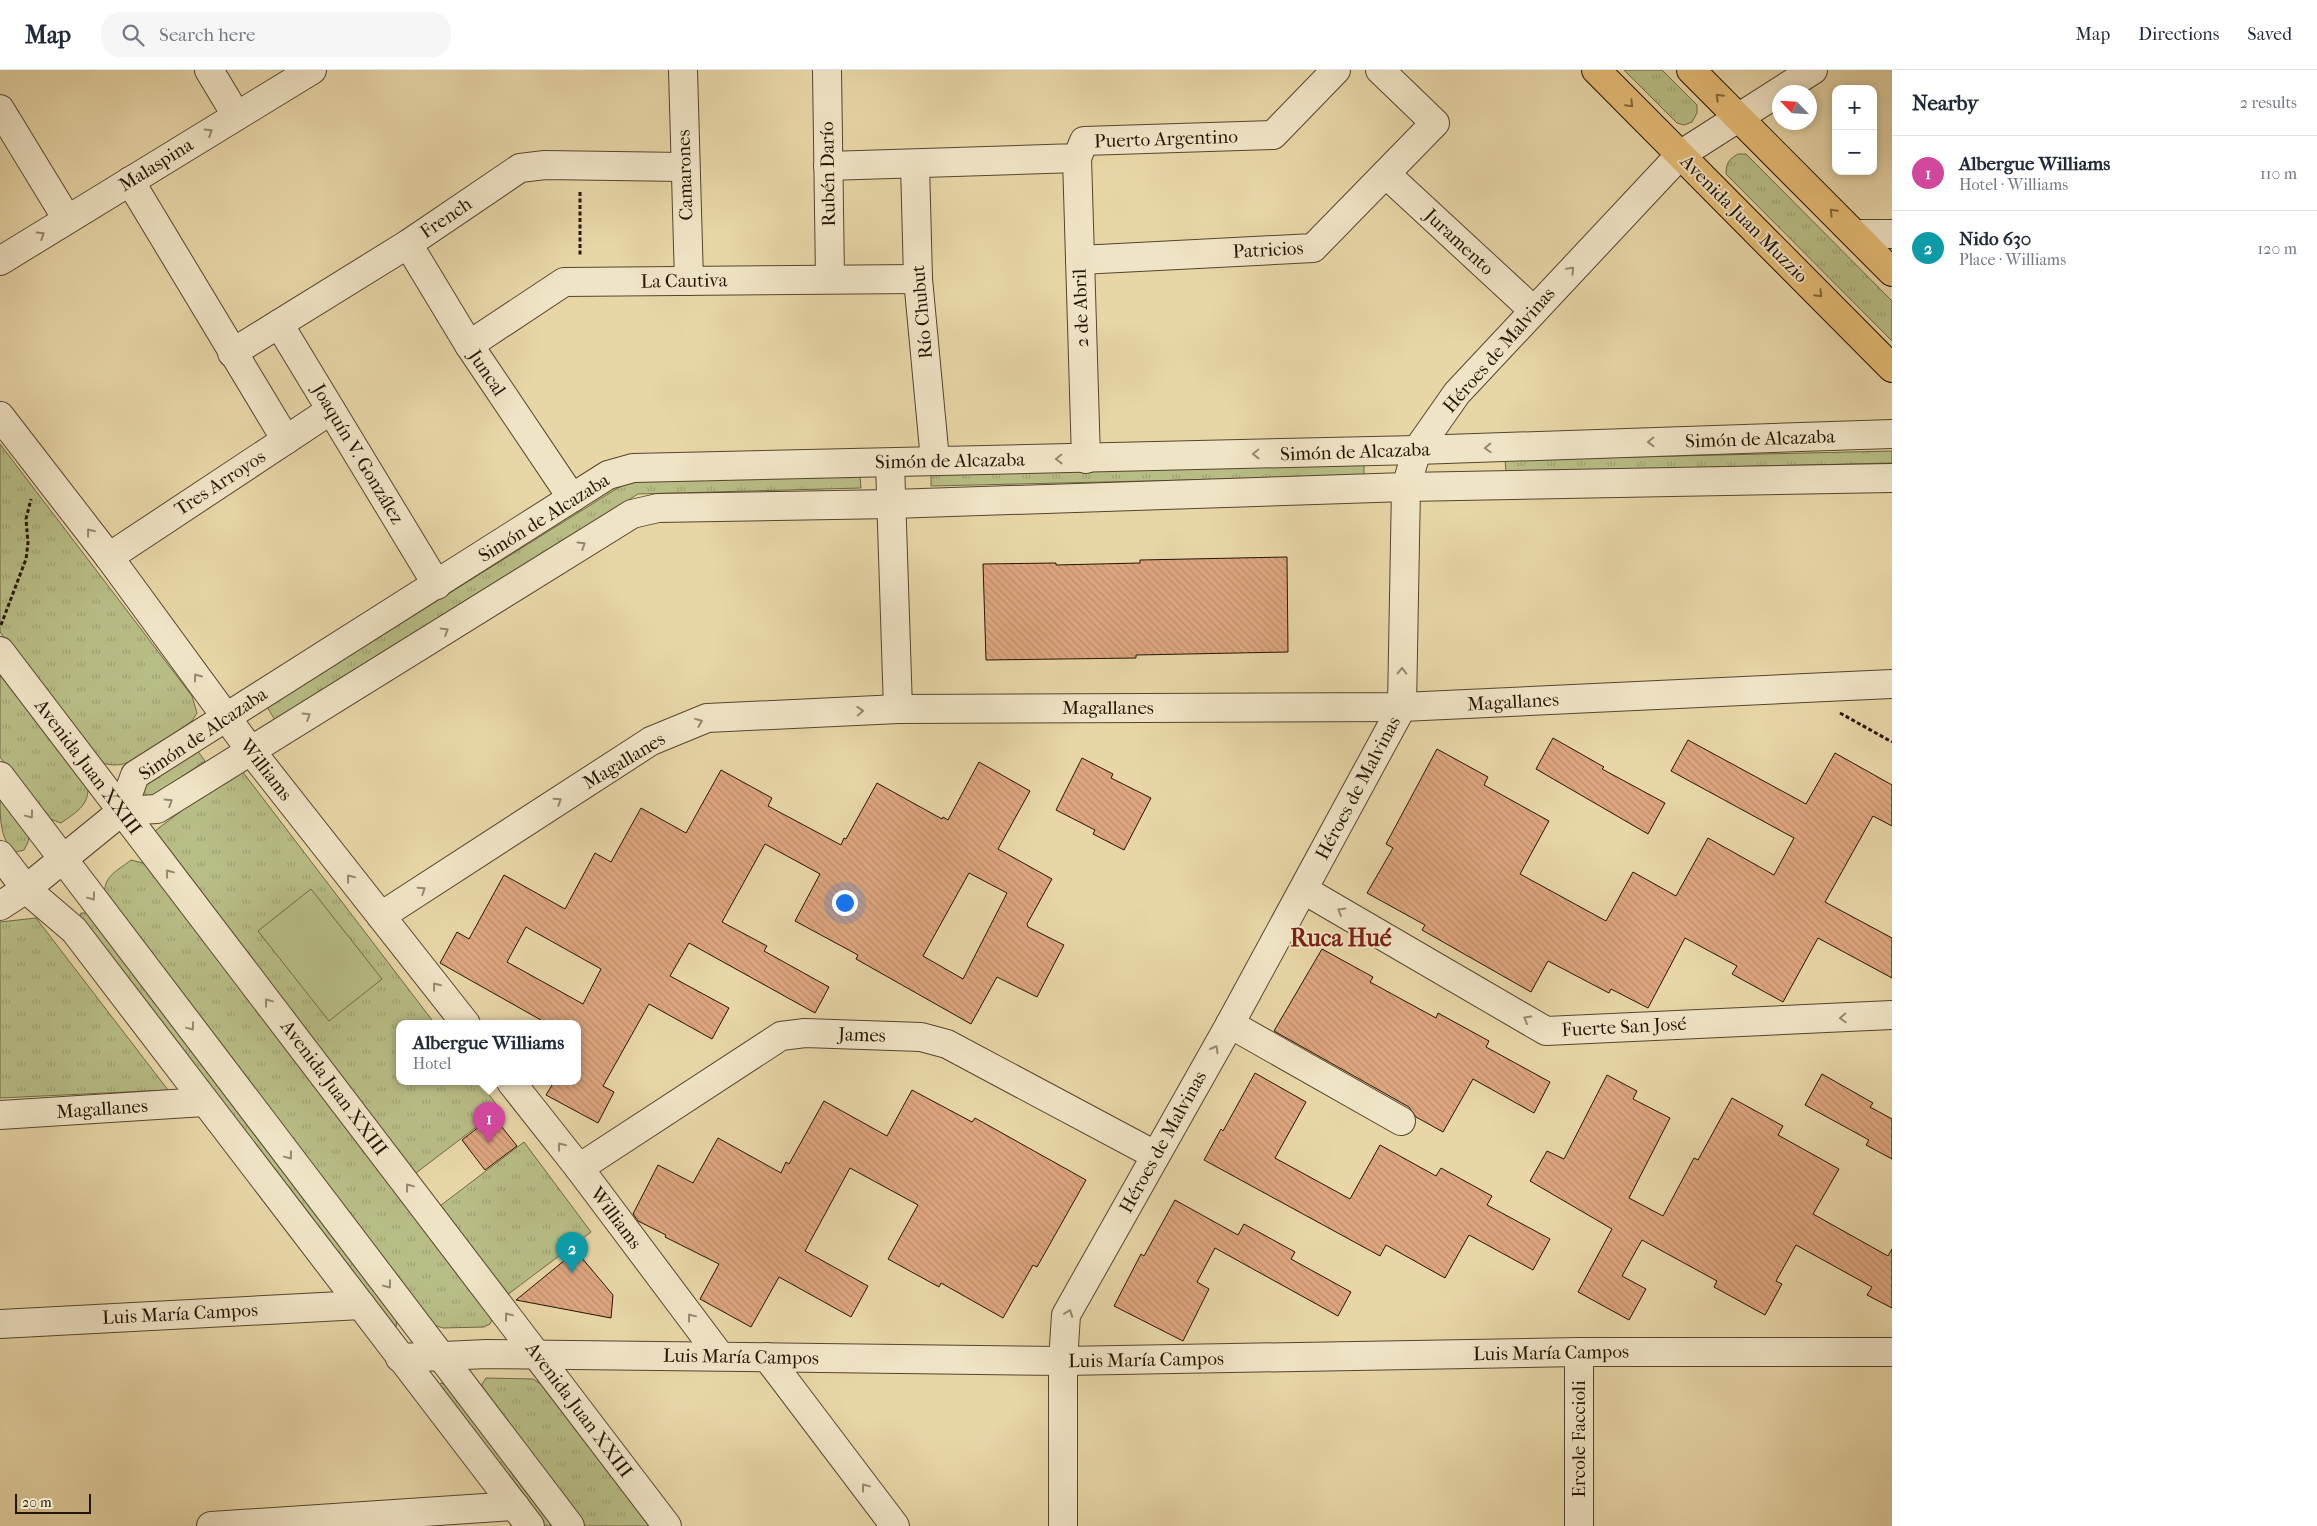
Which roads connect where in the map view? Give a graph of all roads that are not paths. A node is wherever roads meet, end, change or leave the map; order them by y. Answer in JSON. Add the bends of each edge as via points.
{"nodes":[{"id":1,"x":209,"y":70,"type":"edge"},
{"id":2,"x":312,"y":70,"type":"edge"},
{"id":3,"x":683,"y":70,"type":"edge"},
{"id":4,"x":827,"y":70,"type":"edge"},
{"id":5,"x":1336,"y":70,"type":"edge"},
{"id":6,"x":1380,"y":70,"type":"edge"},
{"id":7,"x":1596,"y":70,"type":"edge"},
{"id":8,"x":1691,"y":70,"type":"edge"},
{"id":9,"x":1813,"y":70,"type":"edge"},
{"id":10,"x":0,"y":109,"type":"edge"},
{"id":11,"x":236,"y":115,"type":"junction"},
{"id":12,"x":1738,"y":117,"type":"junction"},
{"id":13,"x":1680,"y":155,"type":"junction"},
{"id":14,"x":1077,"y":158,"type":"junction"},
{"id":15,"x":916,"y":164,"type":"junction"},
{"id":16,"x":828,"y":166,"type":"junction"},
{"id":17,"x":684,"y":167,"type":"junction"},
{"id":18,"x":1386,"y":174,"type":"junction"},
{"id":19,"x":130,"y":181,"type":"junction"},
{"id":20,"x":68,"y":219,"type":"junction"},
{"id":21,"x":1855,"y":234,"type":"junction"},
{"id":22,"x":1892,"y":234,"type":"edge"},
{"id":23,"x":408,"y":244,"type":"junction"},
{"id":24,"x":1080,"y":260,"type":"junction"},
{"id":25,"x":0,"y":261,"type":"edge"},
{"id":26,"x":1892,"y":272,"type":"edge"},
{"id":27,"x":830,"y":278,"type":"junction"},
{"id":28,"x":918,"y":279,"type":"junction"},
{"id":29,"x":689,"y":281,"type":"junction"},
{"id":30,"x":1533,"y":310,"type":"junction"},
{"id":31,"x":279,"y":324,"type":"junction"},
{"id":32,"x":468,"y":345,"type":"junction"},
{"id":33,"x":232,"y":353,"type":"junction"},
{"id":34,"x":1892,"y":368,"type":"edge"},
{"id":35,"x":331,"y":410,"type":"junction"},
{"id":36,"x":0,"y":416,"type":"edge"},
{"id":37,"x":1892,"y":434,"type":"edge"},
{"id":38,"x":286,"y":440,"type":"junction"},
{"id":39,"x":1417,"y":450,"type":"junction"},
{"id":40,"x":1086,"y":459,"type":"junction"},
{"id":41,"x":935,"y":460,"type":"junction"},
{"id":42,"x":890,"y":463,"type":"junction"},
{"id":43,"x":1892,"y":478,"type":"edge"},
{"id":44,"x":1406,"y":488,"type":"junction"},
{"id":45,"x":572,"y":498,"type":"junction"},
{"id":46,"x":892,"y":504,"type":"junction"},
{"id":47,"x":109,"y":557,"type":"junction"},
{"id":48,"x":437,"y":585,"type":"junction"},
{"id":49,"x":0,"y":651,"type":"edge"},
{"id":50,"x":1892,"y":684,"type":"edge"},
{"id":51,"x":1402,"y":707,"type":"junction"},
{"id":52,"x":898,"y":709,"type":"junction"},
{"id":53,"x":226,"y":716,"type":"junction"},
{"id":54,"x":251,"y":751,"type":"junction"},
{"id":55,"x":0,"y":776,"type":"edge"},
{"id":56,"x":122,"y":811,"type":"junction"},
{"id":57,"x":0,"y":855,"type":"edge"},
{"id":58,"x":63,"y":859,"type":"junction"},
{"id":59,"x":26,"y":890,"type":"junction"},
{"id":60,"x":1304,"y":890,"type":"junction"},
{"id":61,"x":0,"y":906,"type":"edge"},
{"id":62,"x":381,"y":916,"type":"junction"},
{"id":63,"x":1892,"y":1015,"type":"edge"},
{"id":64,"x":463,"y":1020,"type":"edge"},
{"id":65,"x":1230,"y":1024,"type":"junction"},
{"id":66,"x":513,"y":1085,"type":"edge"},
{"id":67,"x":204,"y":1102,"type":"junction"},
{"id":68,"x":0,"y":1115,"type":"edge"},
{"id":69,"x":1401,"y":1121,"type":"dead end"},
{"id":70,"x":1155,"y":1155,"type":"junction"},
{"id":71,"x":579,"y":1168,"type":"junction"},
{"id":72,"x":360,"y":1305,"type":"junction"},
{"id":73,"x":0,"y":1324,"type":"edge"},
{"id":74,"x":1579,"y":1352,"type":"junction"},
{"id":75,"x":1892,"y":1352,"type":"edge"},
{"id":76,"x":537,"y":1355,"type":"junction"},
{"id":77,"x":441,"y":1356,"type":"junction"},
{"id":78,"x":720,"y":1356,"type":"junction"},
{"id":79,"x":767,"y":1357,"type":"junction"},
{"id":80,"x":400,"y":1358,"type":"junction"},
{"id":81,"x":1063,"y":1361,"type":"junction"},
{"id":82,"x":522,"y":1516,"type":"edge"},
{"id":83,"x":211,"y":1526,"type":"edge"},
{"id":84,"x":570,"y":1526,"type":"edge"},
{"id":85,"x":667,"y":1526,"type":"edge"},
{"id":86,"x":895,"y":1526,"type":"edge"},
{"id":87,"x":1063,"y":1526,"type":"edge"},
{"id":88,"x":1579,"y":1526,"type":"edge"}],
"edges":[{"from":1,"to":11,"type":"street"},
{"from":2,"to":11,"type":"street","name":"Malaspina"},
{"from":3,"to":17,"type":"street","name":"Camarones"},
{"from":4,"to":16,"type":"street","name":"Rubén Darío"},
{"from":5,"to":14,"type":"street","name":"Puerto Argentino","via":[[1273,135],[1084,142]]},
{"from":6,"to":18,"type":"street","name":"Patricios","via":[[1435,123]]},
{"from":7,"to":13,"type":"main road","name":"Avenida Juan Muzzio","one_way":true},
{"from":12,"to":8,"type":"main road","one_way":true},
{"from":9,"to":12,"type":"street","name":"Héroes de Malvinas"},
{"from":10,"to":20,"type":"street"},
{"from":19,"to":11,"type":"street","name":"Malaspina","one_way":true},
{"from":12,"to":13,"type":"street","name":"Héroes de Malvinas"},
{"from":21,"to":12,"type":"main road","one_way":true},
{"from":30,"to":13,"type":"street","name":"Héroes de Malvinas","one_way":true},
{"from":13,"to":34,"type":"main road","name":"Avenida Juan Muzzio","one_way":true},
{"from":14,"to":15,"type":"street","name":"Puerto Argentino"},
{"from":14,"to":24,"type":"street","name":"2 de Abril"},
{"from":15,"to":16,"type":"street","name":"Puerto Argentino"},
{"from":15,"to":28,"type":"street","name":"Río Chubut"},
{"from":16,"to":27,"type":"street","name":"Rubén Darío"},
{"from":17,"to":23,"type":"street","name":"French","via":[[545,165],[520,168]]},
{"from":17,"to":29,"type":"street","name":"Camarones"},
{"from":18,"to":24,"type":"street","name":"Patricios","via":[[1312,248]]},
{"from":18,"to":30,"type":"street","name":"Juramento"},
{"from":19,"to":20,"type":"street","name":"Malaspina"},
{"from":19,"to":33,"type":"street"},
{"from":25,"to":20,"type":"street","name":"Malaspina","one_way":true},
{"from":21,"to":22,"type":"street"},
{"from":21,"to":26,"type":"main road"},
{"from":23,"to":31,"type":"street","name":"French"},
{"from":23,"to":32,"type":"street","name":"Juncal"},
{"from":24,"to":40,"type":"street","name":"2 de Abril"},
{"from":27,"to":28,"type":"street","name":"La Cautiva"},
{"from":27,"to":29,"type":"street","name":"La Cautiva"},
{"from":28,"to":41,"type":"street","name":"Río Chubut"},
{"from":29,"to":32,"type":"street","name":"La Cautiva","via":[[564,282]]},
{"from":30,"to":39,"type":"street","name":"Héroes de Malvinas","via":[[1457,393]]},
{"from":31,"to":33,"type":"street","name":"French"},
{"from":31,"to":35,"type":"street","name":"Joaquín V. González"},
{"from":32,"to":45,"type":"street","name":"Juncal"},
{"from":33,"to":38,"type":"street"},
{"from":35,"to":38,"type":"street","name":"Tres Arroyos"},
{"from":35,"to":48,"type":"street","name":"Joaquín V. González"},
{"from":47,"to":36,"type":"street","name":"Williams","one_way":true},
{"from":37,"to":39,"type":"street","name":"Simón de Alcazaba","one_way":true},
{"from":38,"to":47,"type":"street","name":"Tres Arroyos"},
{"from":39,"to":40,"type":"street","name":"Simón de Alcazaba","one_way":true},
{"from":39,"to":44,"type":"street","name":"Héroes de Malvinas"},
{"from":40,"to":41,"type":"street","name":"Simón de Alcazaba","one_way":true},
{"from":41,"to":42,"type":"street","name":"Simón de Alcazaba"},
{"from":42,"to":45,"type":"street","name":"Simón de Alcazaba","via":[[633,468],[608,475]]},
{"from":42,"to":46,"type":"street"},
{"from":43,"to":44,"type":"street","name":"Simón de Alcazaba"},
{"from":44,"to":46,"type":"street","name":"Simón de Alcazaba"},
{"from":51,"to":44,"type":"street","name":"Héroes de Malvinas","one_way":true},
{"from":45,"to":48,"type":"street","name":"Simón de Alcazaba"},
{"from":46,"to":52,"type":"street"},
{"from":54,"to":46,"type":"street","name":"Simón de Alcazaba","one_way":true,"via":[[632,514],[658,508]]},
{"from":53,"to":47,"type":"street","name":"Williams","one_way":true},
{"from":48,"to":53,"type":"street","name":"Simón de Alcazaba"},
{"from":49,"to":56,"type":"street","name":"Avenida Juan XXIII"},
{"from":50,"to":51,"type":"street","name":"Magallanes"},
{"from":51,"to":52,"type":"street","name":"Magallanes"},
{"from":51,"to":60,"type":"street","name":"Héroes de Malvinas"},
{"from":62,"to":52,"type":"street","name":"Magallanes","one_way":true,"via":[[659,737],[707,718]]},
{"from":53,"to":54,"type":"street","name":"Williams"},
{"from":53,"to":56,"type":"street","name":"Simón de Alcazaba","via":[[135,775]]},
{"from":56,"to":54,"type":"street","name":"Simón de Alcazaba","one_way":true,"via":[[157,809]]},
{"from":62,"to":54,"type":"street","name":"Williams","one_way":true},
{"from":55,"to":58,"type":"street","one_way":true},
{"from":56,"to":58,"type":"street"},
{"from":76,"to":56,"type":"street","name":"Avenida Juan XXIII","one_way":true},
{"from":57,"to":59,"type":"street"},
{"from":58,"to":59,"type":"street"},
{"from":58,"to":77,"type":"street","one_way":true},
{"from":59,"to":61,"type":"street"},
{"from":59,"to":67,"type":"street","via":[[74,930]]},
{"from":63,"to":60,"type":"street","name":"Fuerte San José","one_way":true,"via":[[1546,1031]]},
{"from":60,"to":65,"type":"street","name":"Héroes de Malvinas"},
{"from":64,"to":62,"type":"street","name":"Williams","one_way":true},
{"from":65,"to":69,"type":"street"},
{"from":70,"to":65,"type":"street","name":"Héroes de Malvinas","one_way":true},
{"from":71,"to":66,"type":"street","name":"Williams","one_way":true},
{"from":67,"to":68,"type":"street","name":"Magallanes"},
{"from":67,"to":72,"type":"street"},
{"from":70,"to":71,"type":"street","name":"James","via":[[947,1044],[921,1037],[805,1033],[781,1036]]},
{"from":81,"to":70,"type":"street","name":"Héroes de Malvinas","one_way":true,"via":[[1066,1315]]},
{"from":78,"to":71,"type":"street","name":"Williams","one_way":true},
{"from":72,"to":73,"type":"street","name":"Luis María Campos"},
{"from":72,"to":80,"type":"street"},
{"from":74,"to":75,"type":"street","name":"Luis María Campos"},
{"from":74,"to":81,"type":"street","name":"Luis María Campos"},
{"from":74,"to":88,"type":"street","name":"Ercole Faccioli"},
{"from":76,"to":77,"type":"street","name":"Luis María Campos"},
{"from":76,"to":78,"type":"street","name":"Luis María Campos"},
{"from":76,"to":85,"type":"street","name":"Avenida Juan XXIII"},
{"from":77,"to":80,"type":"street","name":"Luis María Campos"},
{"from":77,"to":84,"type":"street"},
{"from":78,"to":79,"type":"street","name":"Luis María Campos"},
{"from":79,"to":81,"type":"street","name":"Luis María Campos"},
{"from":86,"to":79,"type":"street","one_way":true},
{"from":80,"to":82,"type":"street"},
{"from":81,"to":87,"type":"street","name":"Héroes de Malvinas"},
{"from":82,"to":83,"type":"street"}]}
